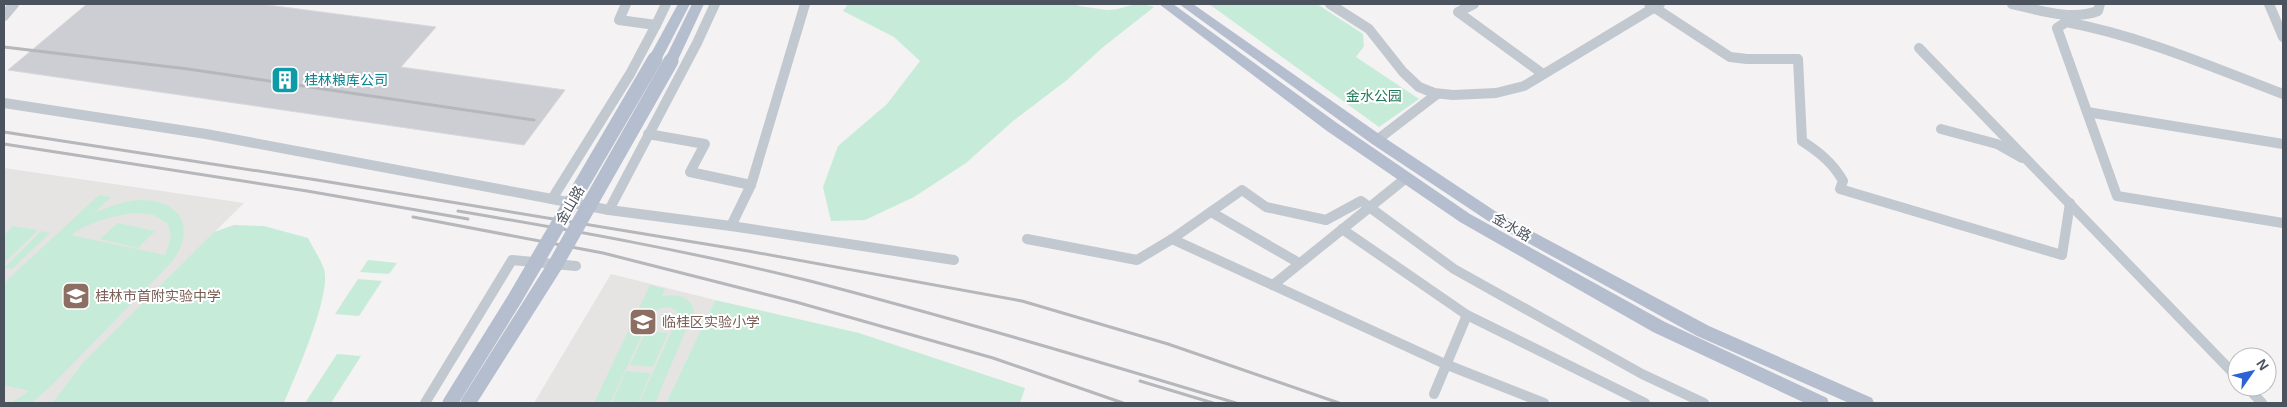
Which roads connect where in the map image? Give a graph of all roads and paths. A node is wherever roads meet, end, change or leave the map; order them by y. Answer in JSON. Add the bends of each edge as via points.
{"nodes":[{"id":1,"x":14,"y":4,"type":"edge"},
{"id":2,"x":626,"y":4,"type":"edge"},
{"id":3,"x":666,"y":4,"type":"edge"},
{"id":4,"x":684,"y":4,"type":"edge"},
{"id":5,"x":698,"y":4,"type":"edge"},
{"id":6,"x":715,"y":4,"type":"edge"},
{"id":7,"x":805,"y":4,"type":"edge"},
{"id":8,"x":1164,"y":4,"type":"edge"},
{"id":9,"x":1187,"y":4,"type":"edge"},
{"id":10,"x":1330,"y":4,"type":"edge"},
{"id":11,"x":1474,"y":4,"type":"edge"},
{"id":12,"x":2012,"y":4,"type":"edge"},
{"id":13,"x":2100,"y":4,"type":"edge"},
{"id":14,"x":2269,"y":4,"type":"edge"},
{"id":15,"x":1655,"y":5,"type":"edge"},
{"id":16,"x":4,"y":16,"type":"edge"},
{"id":17,"x":656,"y":25,"type":"junction"},
{"id":18,"x":2283,"y":37,"type":"edge"},
{"id":19,"x":1919,"y":48,"type":"dead end"},
{"id":20,"x":1543,"y":74,"type":"junction"},
{"id":21,"x":1437,"y":94,"type":"junction"},
{"id":22,"x":2283,"y":94,"type":"edge"},
{"id":23,"x":4,"y":103,"type":"edge"},
{"id":24,"x":2087,"y":112,"type":"junction"},
{"id":25,"x":1941,"y":129,"type":"dead end"},
{"id":26,"x":648,"y":134,"type":"junction"},
{"id":27,"x":1377,"y":140,"type":"junction"},
{"id":28,"x":2283,"y":144,"type":"edge"},
{"id":29,"x":2036,"y":166,"type":"junction"},
{"id":30,"x":1406,"y":178,"type":"junction"},
{"id":31,"x":751,"y":185,"type":"junction"},
{"id":32,"x":552,"y":199,"type":"junction"},
{"id":33,"x":2070,"y":203,"type":"junction"},
{"id":34,"x":1370,"y":207,"type":"junction"},
{"id":35,"x":609,"y":210,"type":"junction"},
{"id":36,"x":1211,"y":212,"type":"junction"},
{"id":37,"x":2283,"y":223,"type":"edge"},
{"id":38,"x":731,"y":226,"type":"junction"},
{"id":39,"x":1342,"y":229,"type":"junction"},
{"id":40,"x":1027,"y":239,"type":"dead end"},
{"id":41,"x":1172,"y":239,"type":"junction"},
{"id":42,"x":954,"y":260,"type":"dead end"},
{"id":43,"x":1299,"y":264,"type":"junction"},
{"id":44,"x":576,"y":266,"type":"dead end"},
{"id":45,"x":1273,"y":284,"type":"junction"},
{"id":46,"x":1467,"y":315,"type":"junction"},
{"id":47,"x":1445,"y":364,"type":"junction"},
{"id":48,"x":2227,"y":367,"type":"edge"},
{"id":49,"x":1434,"y":394,"type":"dead end"},
{"id":50,"x":425,"y":403,"type":"edge"},
{"id":51,"x":450,"y":403,"type":"edge"},
{"id":52,"x":468,"y":403,"type":"edge"},
{"id":53,"x":1544,"y":403,"type":"edge"},
{"id":54,"x":1645,"y":403,"type":"edge"},
{"id":55,"x":1704,"y":403,"type":"edge"},
{"id":56,"x":1821,"y":403,"type":"edge"},
{"id":57,"x":1866,"y":403,"type":"edge"}],
"edges":[{"from":1,"to":16,"type":"street"},
{"from":2,"to":17,"type":"street","via":[[619,20]]},
{"from":3,"to":17,"type":"street"},
{"from":4,"to":51,"type":"main road","name":"金山路","bridge":true,"via":[[514,300]]},
{"from":5,"to":52,"type":"main road","name":"金山路","bridge":true,"via":[[671,61],[554,267]]},
{"from":6,"to":26,"type":"street"},
{"from":7,"to":31,"type":"street"},
{"from":8,"to":30,"type":"main road","name":"金水路"},
{"from":9,"to":27,"type":"main road","name":"金水路"},
{"from":10,"to":21,"type":"street","via":[[1367,27],[1408,75]]},
{"from":11,"to":20,"type":"street","via":[[1458,12]]},
{"from":12,"to":13,"type":"street","via":[[2087,15],[2098,12]]},
{"from":14,"to":18,"type":"street"},
{"from":15,"to":20,"type":"street"},
{"from":15,"to":33,"type":"street","via":[[1730,57],[1744,60],[1798,59],[1802,141],[1820,151],[1835,166],[1843,181],[1840,189],[2062,256]]},
{"from":17,"to":32,"type":"street","via":[[630,74]]},
{"from":19,"to":29,"type":"street"},
{"from":20,"to":21,"type":"street","via":[[1511,91]]},
{"from":21,"to":27,"type":"street"},
{"from":22,"to":24,"type":"street","via":[[2184,56],[2098,28],[2066,22],[2057,28]]},
{"from":23,"to":32,"type":"street","via":[[206,134]]},
{"from":24,"to":28,"type":"street"},
{"from":24,"to":37,"type":"street","via":[[2117,196]]},
{"from":25,"to":29,"type":"street","via":[[1997,144]]},
{"from":26,"to":31,"type":"street","via":[[705,144],[690,172]]},
{"from":26,"to":35,"type":"street"},
{"from":27,"to":57,"type":"main road","name":"金水路","via":[[1493,217],[1597,275],[1703,331]]},
{"from":29,"to":33,"type":"street"},
{"from":30,"to":34,"type":"street"},
{"from":30,"to":56,"type":"main road","name":"金水路","via":[[1506,242],[1651,322]]},
{"from":31,"to":38,"type":"street"},
{"from":32,"to":35,"type":"street"},
{"from":33,"to":48,"type":"street"},
{"from":34,"to":36,"type":"street","via":[[1361,201],[1326,220],[1266,207],[1242,190]]},
{"from":34,"to":39,"type":"street"},
{"from":34,"to":55,"type":"street","via":[[1454,269],[1642,374]]},
{"from":35,"to":38,"type":"street"},
{"from":36,"to":41,"type":"street"},
{"from":36,"to":43,"type":"street"},
{"from":38,"to":42,"type":"street"},
{"from":39,"to":43,"type":"street"},
{"from":39,"to":46,"type":"street"},
{"from":40,"to":41,"type":"street","via":[[1137,260]]},
{"from":41,"to":45,"type":"street"},
{"from":43,"to":45,"type":"street"},
{"from":44,"to":50,"type":"street","via":[[512,260]]},
{"from":45,"to":47,"type":"street"},
{"from":46,"to":47,"type":"street"},
{"from":46,"to":54,"type":"street"},
{"from":47,"to":49,"type":"street"},
{"from":47,"to":53,"type":"street"}]}
